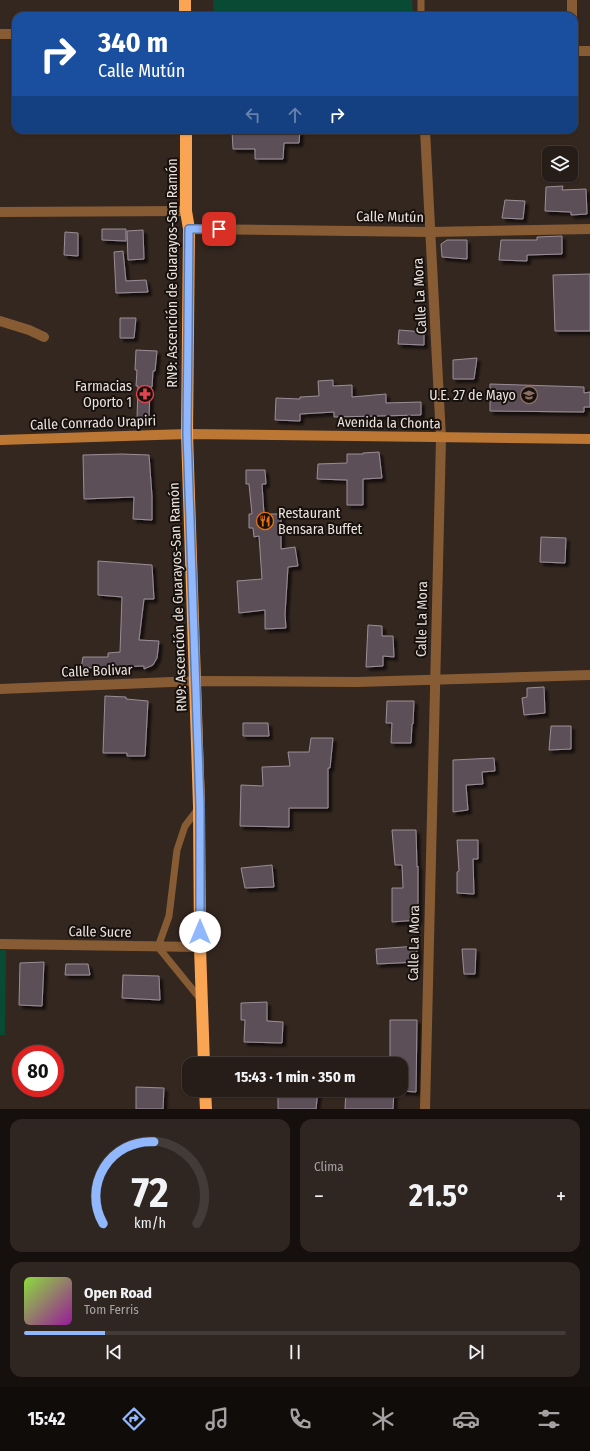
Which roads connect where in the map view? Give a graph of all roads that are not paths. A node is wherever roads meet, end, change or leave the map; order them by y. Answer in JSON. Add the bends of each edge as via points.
{"nodes":[{"id":1,"x":185,"y":0,"type":"edge"},
{"id":2,"x":421,"y":0,"type":"edge"},
{"id":3,"x":572,"y":0,"type":"edge"},
{"id":4,"x":185,"y":12,"type":"edge"},
{"id":5,"x":421,"y":12,"type":"edge"},
{"id":6,"x":572,"y":12,"type":"edge"},
{"id":7,"x":0,"y":34,"type":"edge"},
{"id":8,"x":12,"y":34,"type":"edge"},
{"id":9,"x":578,"y":51,"type":"edge"},
{"id":10,"x":590,"y":51,"type":"edge"},
{"id":11,"x":186,"y":134,"type":"edge"},
{"id":12,"x":425,"y":134,"type":"edge"},
{"id":13,"x":186,"y":211,"type":"junction"},
{"id":14,"x":0,"y":212,"type":"edge"},
{"id":15,"x":189,"y":229,"type":"junction"},
{"id":16,"x":590,"y":229,"type":"edge"},
{"id":17,"x":430,"y":232,"type":"junction"},
{"id":18,"x":0,"y":321,"type":"edge"},
{"id":19,"x":44,"y":337,"type":"dead end"},
{"id":20,"x":187,"y":434,"type":"junction"},
{"id":21,"x":441,"y":438,"type":"junction"},
{"id":22,"x":590,"y":439,"type":"edge"},
{"id":23,"x":0,"y":440,"type":"edge"},
{"id":24,"x":590,"y":675,"type":"edge"},
{"id":25,"x":435,"y":680,"type":"junction"},
{"id":26,"x":196,"y":681,"type":"junction"},
{"id":27,"x":0,"y":689,"type":"edge"},
{"id":28,"x":200,"y":806,"type":"junction"},
{"id":29,"x":0,"y":944,"type":"edge"},
{"id":30,"x":158,"y":947,"type":"junction"},
{"id":31,"x":200,"y":947,"type":"junction"},
{"id":32,"x":202,"y":1001,"type":"junction"},
{"id":33,"x":204,"y":1057,"type":"edge"},
{"id":34,"x":205,"y":1097,"type":"edge"},
{"id":35,"x":206,"y":1109,"type":"edge"},
{"id":36,"x":425,"y":1109,"type":"edge"}],
"edges":[{"from":1,"to":4,"type":"highway"},
{"from":2,"to":5,"type":"lane"},
{"from":3,"to":6,"type":"street"},
{"from":7,"to":8,"type":"street"},
{"from":9,"to":10,"type":"street"},
{"from":11,"to":13,"type":"highway","name":"RN9: Ascención de Guarayos-San Ramón"},
{"from":12,"to":17,"type":"street","name":"Calle La Mora"},
{"from":13,"to":14,"type":"street"},
{"from":13,"to":15,"type":"highway","name":"RN9: Ascención de Guarayos-San Ramón"},
{"from":15,"to":17,"type":"street","name":"Calle Mutún"},
{"from":15,"to":20,"type":"highway","name":"RN9: Ascención de Guarayos-San Ramón"},
{"from":16,"to":17,"type":"street","name":"Calle Mutún"},
{"from":17,"to":21,"type":"street","name":"Calle La Mora"},
{"from":18,"to":19,"type":"street"},
{"from":20,"to":21,"type":"street","name":"Avenida la Chonta"},
{"from":20,"to":23,"type":"street","name":"Calle Conrrado Urapiri"},
{"from":20,"to":26,"type":"highway","name":"RN9: Ascención de Guarayos-San Ramón"},
{"from":21,"to":22,"type":"street","name":"Avenida la Chonta"},
{"from":21,"to":25,"type":"street","name":"Calle La Mora"},
{"from":24,"to":25,"type":"street","name":"Calle Bolivar"},
{"from":25,"to":26,"type":"street","name":"Calle Bolivar"},
{"from":25,"to":36,"type":"street","name":"Calle La Mora"},
{"from":26,"to":27,"type":"street","name":"Calle Bolivar"},
{"from":26,"to":28,"type":"highway","name":"RN9: Ascención de Guarayos-San Ramón"},
{"from":28,"to":30,"type":"lane","via":[[185,826],[177,850],[169,916]]},
{"from":28,"to":31,"type":"highway","name":"RN9: Ascención de Guarayos-San Ramón"},
{"from":29,"to":30,"type":"street","name":"Calle Sucre"},
{"from":30,"to":31,"type":"street","name":"Calle Sucre"},
{"from":30,"to":32,"type":"lane"},
{"from":31,"to":32,"type":"highway","name":"RN9: Ascención de Guarayos-San Ramón"},
{"from":32,"to":33,"type":"highway","name":"RN9: Ascención de Guarayos-San Ramón"},
{"from":34,"to":35,"type":"highway"}]}
